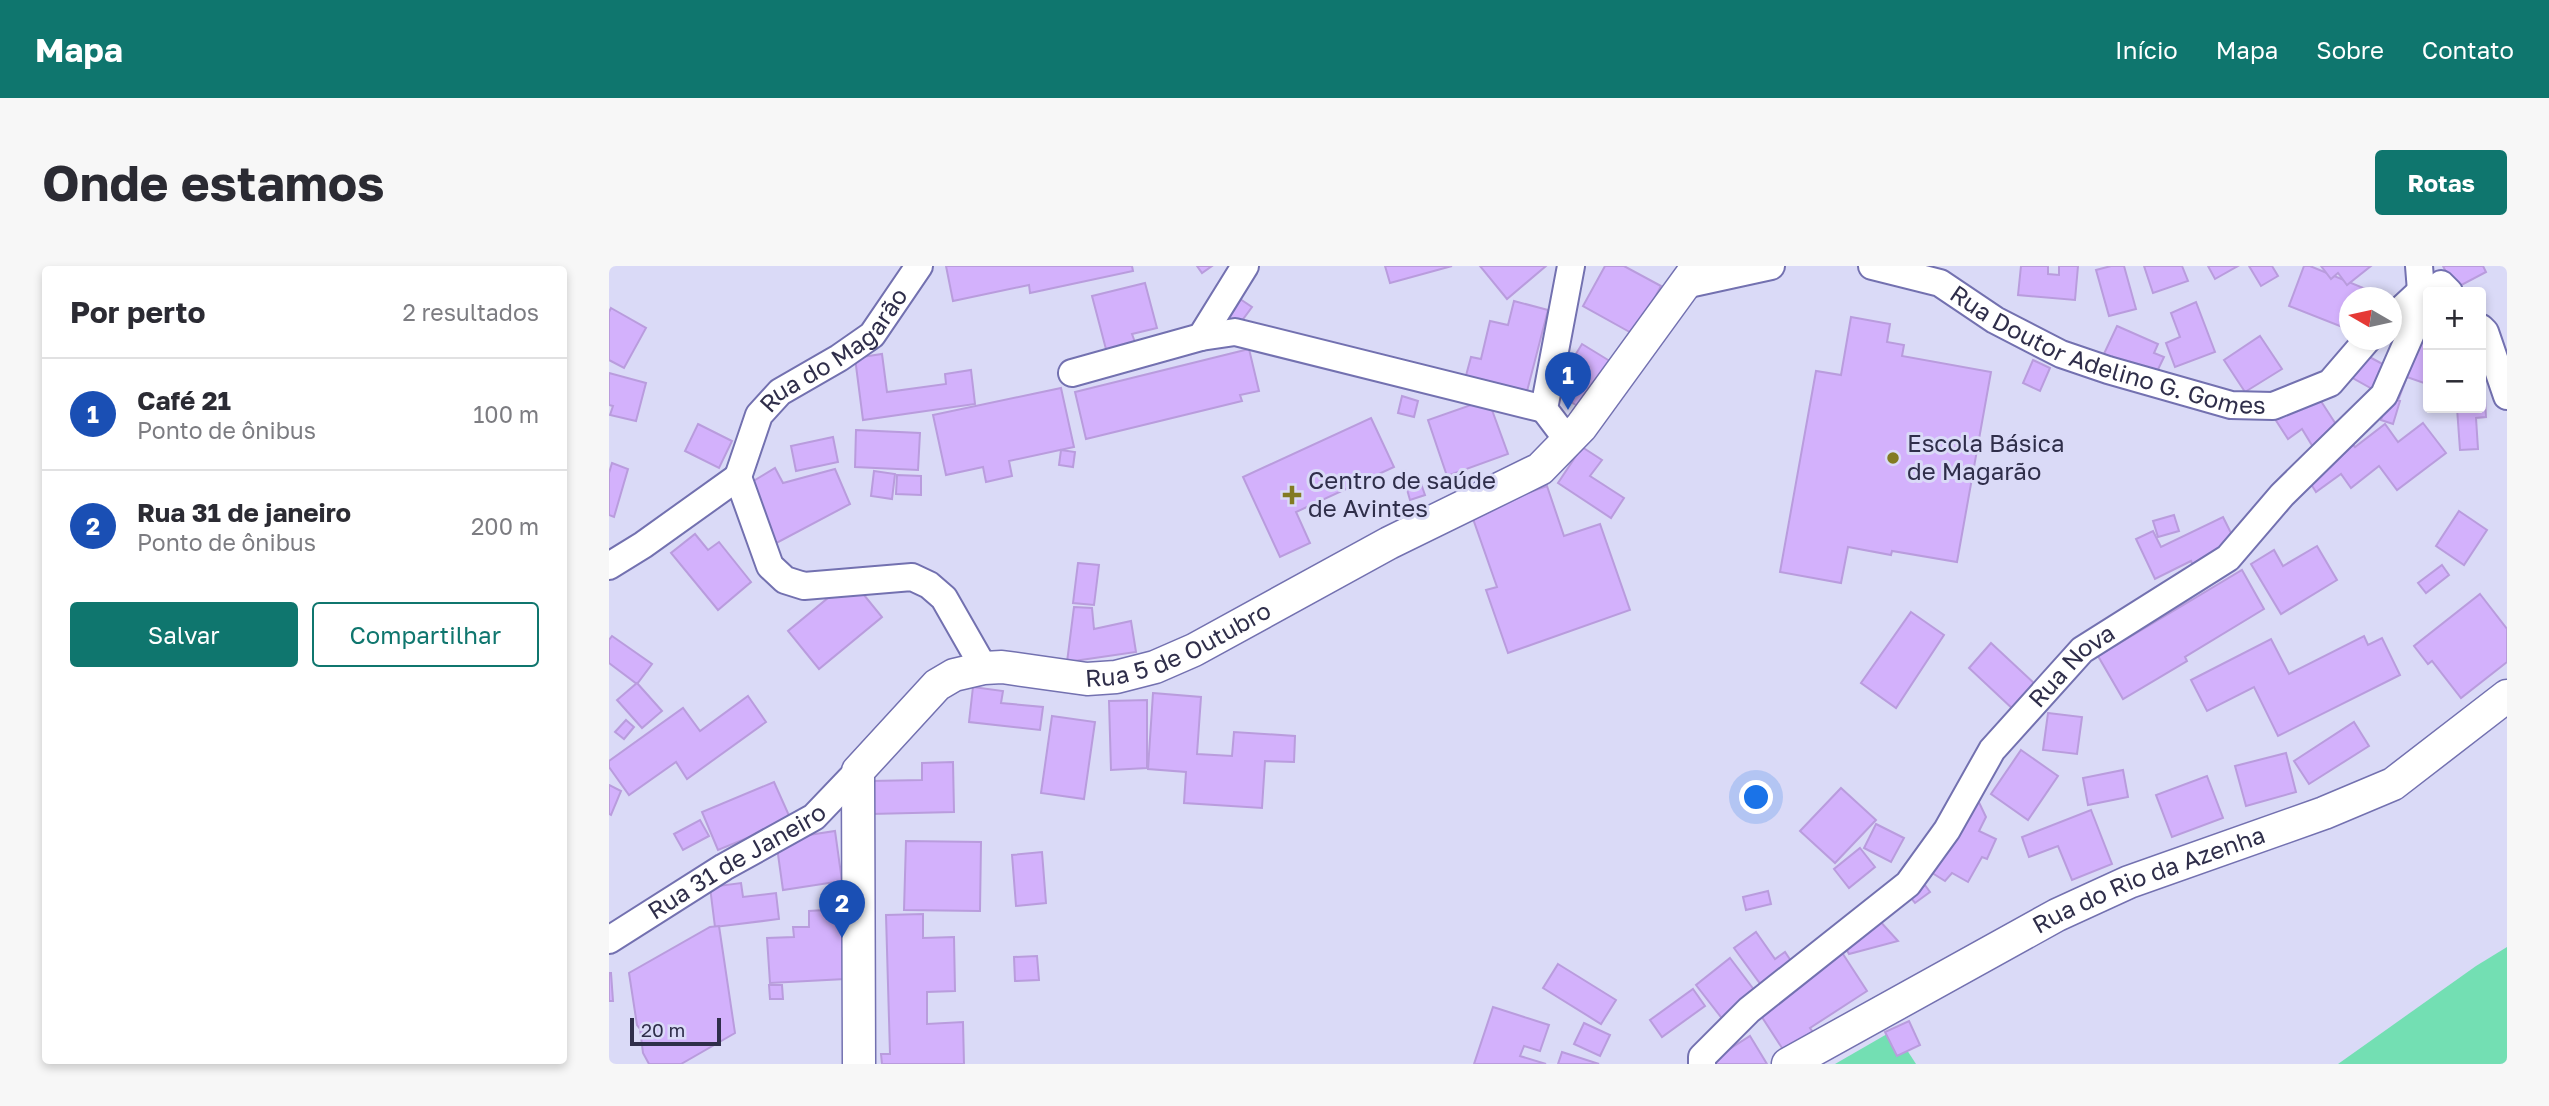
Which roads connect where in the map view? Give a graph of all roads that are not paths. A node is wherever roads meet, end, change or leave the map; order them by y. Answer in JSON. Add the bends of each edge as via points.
{"nodes":[{"id":1,"x":919,"y":266,"type":"edge"},
{"id":2,"x":1245,"y":266,"type":"edge"},
{"id":3,"x":1571,"y":266,"type":"edge"},
{"id":4,"x":1771,"y":266,"type":"edge"},
{"id":5,"x":1872,"y":266,"type":"edge"},
{"id":6,"x":1691,"y":275,"type":"edge"},
{"id":7,"x":2423,"y":294,"type":"edge"},
{"id":8,"x":2423,"y":296,"type":"edge"},
{"id":9,"x":2402,"y":310,"type":"edge"},
{"id":10,"x":2486,"y":335,"type":"edge"},
{"id":11,"x":1201,"y":337,"type":"junction"},
{"id":12,"x":2358,"y":350,"type":"edge"},
{"id":13,"x":1072,"y":373,"type":"dead end"},
{"id":14,"x":2507,"y":396,"type":"edge"},
{"id":15,"x":1544,"y":409,"type":"junction"},
{"id":16,"x":1569,"y":442,"type":"junction"},
{"id":17,"x":738,"y":477,"type":"junction"},
{"id":18,"x":609,"y":565,"type":"edge"},
{"id":19,"x":984,"y":668,"type":"junction"},
{"id":20,"x":2507,"y":696,"type":"edge"},
{"id":21,"x":858,"y":771,"type":"junction"},
{"id":22,"x":609,"y":940,"type":"edge"},
{"id":23,"x":859,"y":1064,"type":"edge"},
{"id":24,"x":1702,"y":1064,"type":"edge"},
{"id":25,"x":1788,"y":1064,"type":"edge"}],
"edges":[{"from":1,"to":17,"type":"street","name":"Rua do Magarão","via":[[872,335],[780,392],[759,415]]},
{"from":2,"to":11,"type":"street"},
{"from":3,"to":15,"type":"street"},
{"from":4,"to":6,"type":"street"},
{"from":5,"to":12,"type":"street","name":"Rua Doutor Adelino G. Gomes","via":[[1940,283],[1995,320],[2061,354],[2231,405],[2273,406],[2330,383]]},
{"from":6,"to":16,"type":"street","name":"Rua 5 de Outubro"},
{"from":7,"to":9,"type":"street"},
{"from":8,"to":24,"type":"street","name":"Rua Nova","via":[[2384,395],[2282,495],[2228,558],[2081,650],[1992,750],[1947,830],[1908,884],[1749,1010],[1702,1057]]},
{"from":10,"to":14,"type":"street"},
{"from":11,"to":13,"type":"street"},
{"from":11,"to":15,"type":"street","via":[[1235,332]]},
{"from":15,"to":16,"type":"street"},
{"from":16,"to":19,"type":"street","name":"Rua 5 de Outubro","via":[[1540,469],[1155,667],[1087,679]]},
{"from":17,"to":18,"type":"street"},
{"from":17,"to":19,"type":"street","via":[[770,566],[785,580],[804,586],[912,577],[944,597]]},
{"from":19,"to":21,"type":"street","name":"Rua 5 de Outubro","via":[[937,685]]},
{"from":20,"to":25,"type":"street","name":"Rua do Rio da Azenha","via":[[2393,784],[2129,882],[2057,915]]},
{"from":21,"to":22,"type":"street","name":"Rua 31 de Janeiro","via":[[814,817]]},
{"from":21,"to":23,"type":"street"}]}
